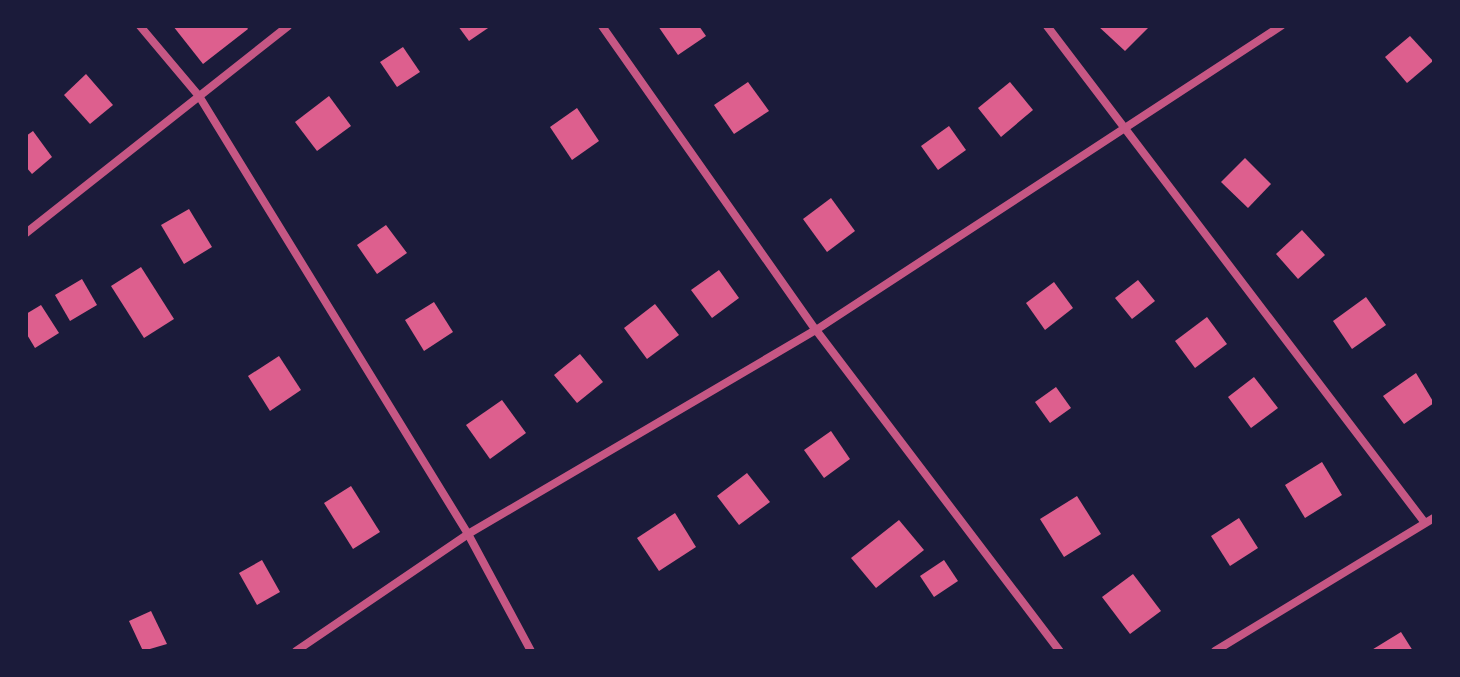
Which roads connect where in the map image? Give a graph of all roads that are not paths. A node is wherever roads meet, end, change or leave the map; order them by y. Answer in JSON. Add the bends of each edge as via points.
{"nodes":[{"id":1,"x":140,"y":26,"type":"edge"},
{"id":2,"x":288,"y":26,"type":"edge"},
{"id":3,"x":602,"y":26,"type":"edge"},
{"id":4,"x":1047,"y":26,"type":"edge"},
{"id":5,"x":1281,"y":26,"type":"edge"},
{"id":6,"x":199,"y":96,"type":"junction"},
{"id":7,"x":1126,"y":129,"type":"junction"},
{"id":8,"x":26,"y":233,"type":"edge"},
{"id":9,"x":816,"y":330,"type":"junction"},
{"id":10,"x":1430,"y":521,"type":"edge"},
{"id":11,"x":468,"y":534,"type":"junction"},
{"id":12,"x":296,"y":651,"type":"edge"},
{"id":13,"x":531,"y":651,"type":"edge"},
{"id":14,"x":1060,"y":651,"type":"edge"},
{"id":15,"x":1215,"y":651,"type":"edge"}],
"edges":[{"from":1,"to":6,"type":"street"},
{"from":2,"to":6,"type":"street"},
{"from":3,"to":9,"type":"street"},
{"from":4,"to":7,"type":"street"},
{"from":5,"to":7,"type":"street"},
{"from":6,"to":8,"type":"street"},
{"from":6,"to":11,"type":"street"},
{"from":7,"to":9,"type":"street"},
{"from":7,"to":10,"type":"street"},
{"from":9,"to":11,"type":"street"},
{"from":9,"to":14,"type":"street"},
{"from":10,"to":15,"type":"street"},
{"from":11,"to":12,"type":"street"},
{"from":11,"to":13,"type":"street"}]}
